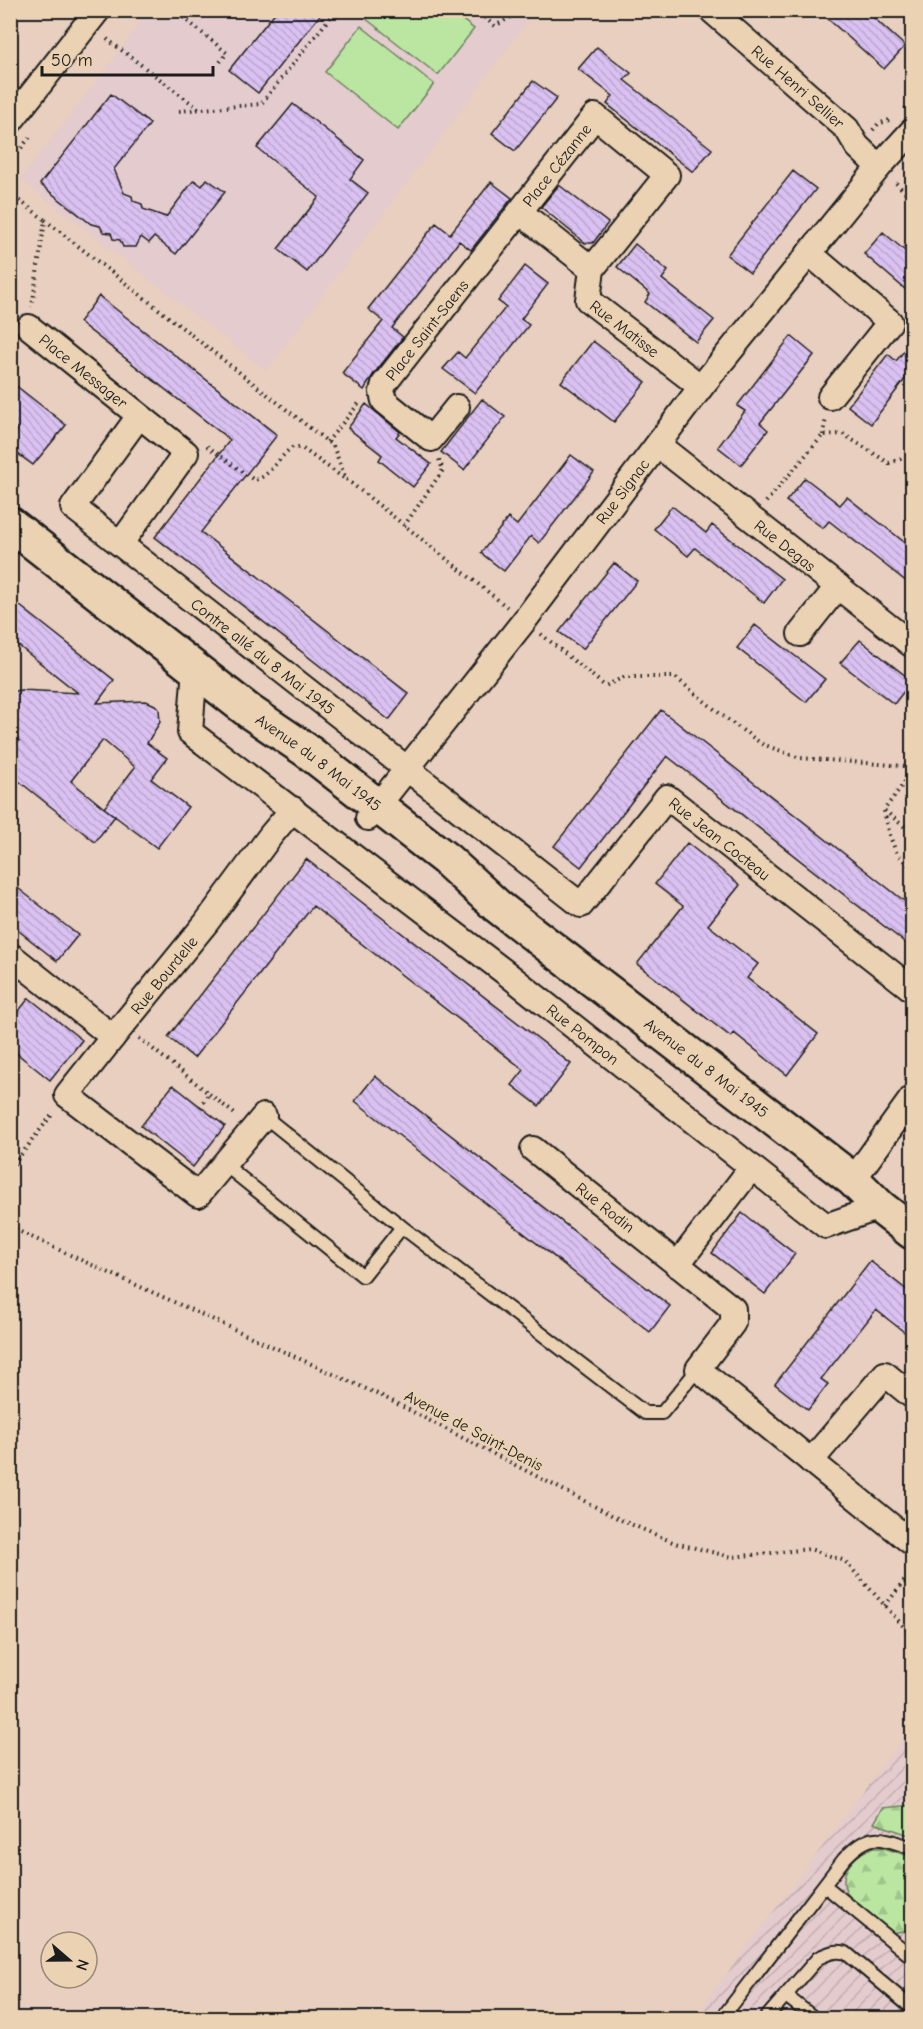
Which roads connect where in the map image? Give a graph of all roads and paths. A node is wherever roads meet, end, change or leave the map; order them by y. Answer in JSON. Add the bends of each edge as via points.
{"nodes":[{"id":1,"x":98,"y":10,"type":"edge"},
{"id":2,"x":174,"y":10,"type":"edge"},
{"id":3,"x":336,"y":10,"type":"edge"},
{"id":4,"x":475,"y":10,"type":"edge"},
{"id":5,"x":523,"y":10,"type":"edge"},
{"id":6,"x":711,"y":10,"type":"edge"},
{"id":7,"x":107,"y":39,"type":"dead end"},
{"id":8,"x":220,"y":62,"type":"dead end"},
{"id":9,"x":199,"y":109,"type":"junction"},
{"id":10,"x":179,"y":111,"type":"dead end"},
{"id":11,"x":10,"y":122,"type":"edge"},
{"id":12,"x":912,"y":131,"type":"edge"},
{"id":13,"x":879,"y":167,"type":"junction"},
{"id":14,"x":10,"y":194,"type":"edge"},
{"id":15,"x":521,"y":213,"type":"junction"},
{"id":16,"x":45,"y":220,"type":"junction"},
{"id":17,"x":809,"y":253,"type":"junction"},
{"id":18,"x":592,"y":269,"type":"junction"},
{"id":19,"x":29,"y":327,"type":"joint"},
{"id":20,"x":701,"y":387,"type":"junction"},
{"id":21,"x":382,"y":392,"type":"junction"},
{"id":22,"x":830,"y":397,"type":"dead end"},
{"id":23,"x":457,"y":407,"type":"dead end"},
{"id":24,"x":139,"y":416,"type":"junction"},
{"id":25,"x":431,"y":439,"type":"junction"},
{"id":26,"x":201,"y":441,"type":"dead end"},
{"id":27,"x":327,"y":442,"type":"junction"},
{"id":28,"x":658,"y":445,"type":"junction"},
{"id":29,"x":912,"y":455,"type":"edge"},
{"id":30,"x":346,"y":479,"type":"junction"},
{"id":31,"x":753,"y":519,"type":"junction"},
{"id":32,"x":10,"y":524,"type":"edge"},
{"id":33,"x":404,"y":526,"type":"junction"},
{"id":34,"x":121,"y":543,"type":"junction"},
{"id":35,"x":838,"y":586,"type":"junction"},
{"id":36,"x":524,"y":621,"type":"junction"},
{"id":37,"x":800,"y":634,"type":"dead end"},
{"id":38,"x":912,"y":645,"type":"edge"},
{"id":39,"x":195,"y":668,"type":"junction"},
{"id":40,"x":407,"y":768,"type":"junction"},
{"id":41,"x":912,"y":771,"type":"edge"},
{"id":42,"x":293,"y":809,"type":"junction"},
{"id":43,"x":884,"y":810,"type":"junction"},
{"id":44,"x":373,"y":812,"type":"junction"},
{"id":45,"x":912,"y":833,"type":"edge"},
{"id":46,"x":912,"y":868,"type":"edge"},
{"id":47,"x":12,"y":960,"type":"edge"},
{"id":48,"x":912,"y":989,"type":"edge"},
{"id":49,"x":118,"y":1031,"type":"junction"},
{"id":50,"x":209,"y":1093,"type":"junction"},
{"id":51,"x":67,"y":1095,"type":"junction"},
{"id":52,"x":912,"y":1098,"type":"edge"},
{"id":53,"x":200,"y":1107,"type":"dead end"},
{"id":54,"x":259,"y":1122,"type":"junction"},
{"id":55,"x":533,"y":1149,"type":"dead end"},
{"id":56,"x":224,"y":1164,"type":"junction"},
{"id":57,"x":752,"y":1167,"type":"junction"},
{"id":58,"x":10,"y":1169,"type":"edge"},
{"id":59,"x":853,"y":1180,"type":"junction"},
{"id":60,"x":880,"y":1207,"type":"junction"},
{"id":61,"x":10,"y":1227,"type":"edge"},
{"id":62,"x":402,"y":1227,"type":"junction"},
{"id":63,"x":912,"y":1232,"type":"edge"},
{"id":64,"x":677,"y":1265,"type":"junction"},
{"id":65,"x":698,"y":1369,"type":"junction"},
{"id":66,"x":912,"y":1396,"type":"edge"},
{"id":67,"x":811,"y":1461,"type":"junction"},
{"id":68,"x":912,"y":1543,"type":"edge"},
{"id":69,"x":912,"y":1571,"type":"edge"},
{"id":70,"x":904,"y":1582,"type":"junction"},
{"id":71,"x":912,"y":1590,"type":"edge"},
{"id":72,"x":885,"y":1606,"type":"junction"},
{"id":73,"x":912,"y":1636,"type":"edge"},
{"id":74,"x":912,"y":1848,"type":"edge"},
{"id":75,"x":824,"y":1885,"type":"junction"},
{"id":76,"x":912,"y":1957,"type":"edge"},
{"id":77,"x":786,"y":1996,"type":"junction"},
{"id":78,"x":912,"y":2008,"type":"edge"},
{"id":79,"x":723,"y":2018,"type":"edge"},
{"id":80,"x":766,"y":2019,"type":"edge"},
{"id":81,"x":814,"y":2019,"type":"edge"}],
"edges":[{"from":1,"to":11,"type":"street"},
{"from":2,"to":8,"type":"path","via":[[227,53]]},
{"from":3,"to":9,"type":"path","via":[[261,104]]},
{"from":4,"to":5,"type":"path","via":[[495,27]]},
{"from":6,"to":13,"type":"street","name":"Rue Henri Sellier","via":[[847,129],[857,146]]},
{"from":7,"to":9,"type":"path"},
{"from":9,"to":10,"type":"path"},
{"from":12,"to":13,"type":"street","name":"Rue Signac"},
{"from":13,"to":17,"type":"street","name":"Rue Signac"},
{"from":14,"to":16,"type":"path"},
{"from":15,"to":18,"type":"street"},
{"from":15,"to":18,"type":"street","name":"Place Cézanne","via":[[595,116],[667,175]]},
{"from":15,"to":21,"type":"street","name":"Place Saint-Saens","via":[[384,384]]},
{"from":16,"to":19,"type":"path"},
{"from":16,"to":27,"type":"path"},
{"from":17,"to":20,"type":"street","name":"Rue Signac"},
{"from":17,"to":22,"type":"street","via":[[890,322]]},
{"from":18,"to":20,"type":"street","name":"Rue Matisse","via":[[588,300]]},
{"from":19,"to":24,"type":"street","name":"Place Messager"},
{"from":20,"to":28,"type":"street","name":"Rue Signac"},
{"from":21,"to":25,"type":"street","name":"Place Saint-Saens","via":[[384,401]]},
{"from":21,"to":27,"type":"path","via":[[364,398]]},
{"from":23,"to":25,"type":"street"},
{"from":24,"to":34,"type":"street","name":"Place Messager","via":[[186,453]]},
{"from":24,"to":34,"type":"street","name":"Place Messager","via":[[73,507]]},
{"from":25,"to":33,"type":"path","via":[[443,470]]},
{"from":26,"to":30,"type":"path","via":[[254,480],[262,478],[293,447],[303,449]]},
{"from":27,"to":30,"type":"path","via":[[333,446]]},
{"from":28,"to":31,"type":"street","name":"Rue Degas"},
{"from":28,"to":36,"type":"street","name":"Rue Signac"},
{"from":29,"to":31,"type":"path","via":[[889,463],[843,434],[823,435]]},
{"from":30,"to":33,"type":"path"},
{"from":31,"to":35,"type":"street","name":"Rue Degas"},
{"from":32,"to":39,"type":"main road","name":"Avenue du 8 Mai 1945"},
{"from":33,"to":36,"type":"path"},
{"from":34,"to":40,"type":"street","name":"Contre allé du 8 Mai 1945"},
{"from":35,"to":37,"type":"street"},
{"from":35,"to":38,"type":"street","name":"Rue Degas"},
{"from":36,"to":40,"type":"street","name":"Rue Signac"},
{"from":36,"to":41,"type":"path","via":[[605,687],[624,677],[675,677],[762,744],[800,758],[905,766]]},
{"from":39,"to":42,"type":"street","name":"Rue Pompon","via":[[190,732]]},
{"from":39,"to":44,"type":"main road","name":"Avenue du 8 Mai 1945","via":[[250,712],[297,763]]},
{"from":40,"to":44,"type":"street","name":"Rue Signac"},
{"from":40,"to":48,"type":"street","name":"Rue Jean Cocteau","via":[[581,904],[667,797]]},
{"from":41,"to":43,"type":"path"},
{"from":42,"to":49,"type":"street","name":"Rue Bourdelle"},
{"from":42,"to":57,"type":"street","name":"Rue Pompon"},
{"from":43,"to":45,"type":"path"},
{"from":43,"to":46,"type":"path","via":[[897,854]]},
{"from":44,"to":59,"type":"main road","name":"Avenue du 8 Mai 1945","via":[[447,860],[496,906]]},
{"from":47,"to":49,"type":"street"},
{"from":49,"to":50,"type":"path"},
{"from":49,"to":51,"type":"street","name":"Rue Bourdelle"},
{"from":50,"to":53,"type":"path"},
{"from":50,"to":54,"type":"path"},
{"from":51,"to":56,"type":"street","via":[[198,1195]]},
{"from":51,"to":58,"type":"path"},
{"from":52,"to":59,"type":"street"},
{"from":54,"to":56,"type":"street"},
{"from":54,"to":62,"type":"lane"},
{"from":55,"to":64,"type":"street","name":"Rue Rodin"},
{"from":56,"to":62,"type":"lane","via":[[363,1276]]},
{"from":57,"to":60,"type":"street","name":"Rue Pompon","via":[[826,1226]]},
{"from":57,"to":64,"type":"street"},
{"from":59,"to":60,"type":"main road","name":"Avenue du 8 Mai 1945"},
{"from":60,"to":63,"type":"main road","name":"Avenue du 8 Mai 1945"},
{"from":61,"to":72,"type":"path","name":"Avenue de Saint-Denis","via":[[382,1396],[621,1520],[675,1543],[732,1557],[810,1549],[845,1561]]},
{"from":62,"to":65,"type":"lane","via":[[645,1413],[662,1413]]},
{"from":64,"to":65,"type":"street","name":"Rue Rodin","via":[[733,1309],[733,1323]]},
{"from":65,"to":67,"type":"street"},
{"from":66,"to":67,"type":"street","via":[[885,1374]]},
{"from":67,"to":68,"type":"street"},
{"from":69,"to":70,"type":"path"},
{"from":70,"to":71,"type":"path"},
{"from":70,"to":72,"type":"path"},
{"from":72,"to":73,"type":"path","name":"Avenue de Saint-Denis"},
{"from":74,"to":75,"type":"lane","via":[[884,1839],[867,1839],[856,1845]]},
{"from":75,"to":76,"type":"lane"},
{"from":75,"to":79,"type":"lane"},
{"from":77,"to":78,"type":"lane","via":[[819,1958],[838,1950]]},
{"from":77,"to":80,"type":"lane"},
{"from":77,"to":81,"type":"lane"}]}
